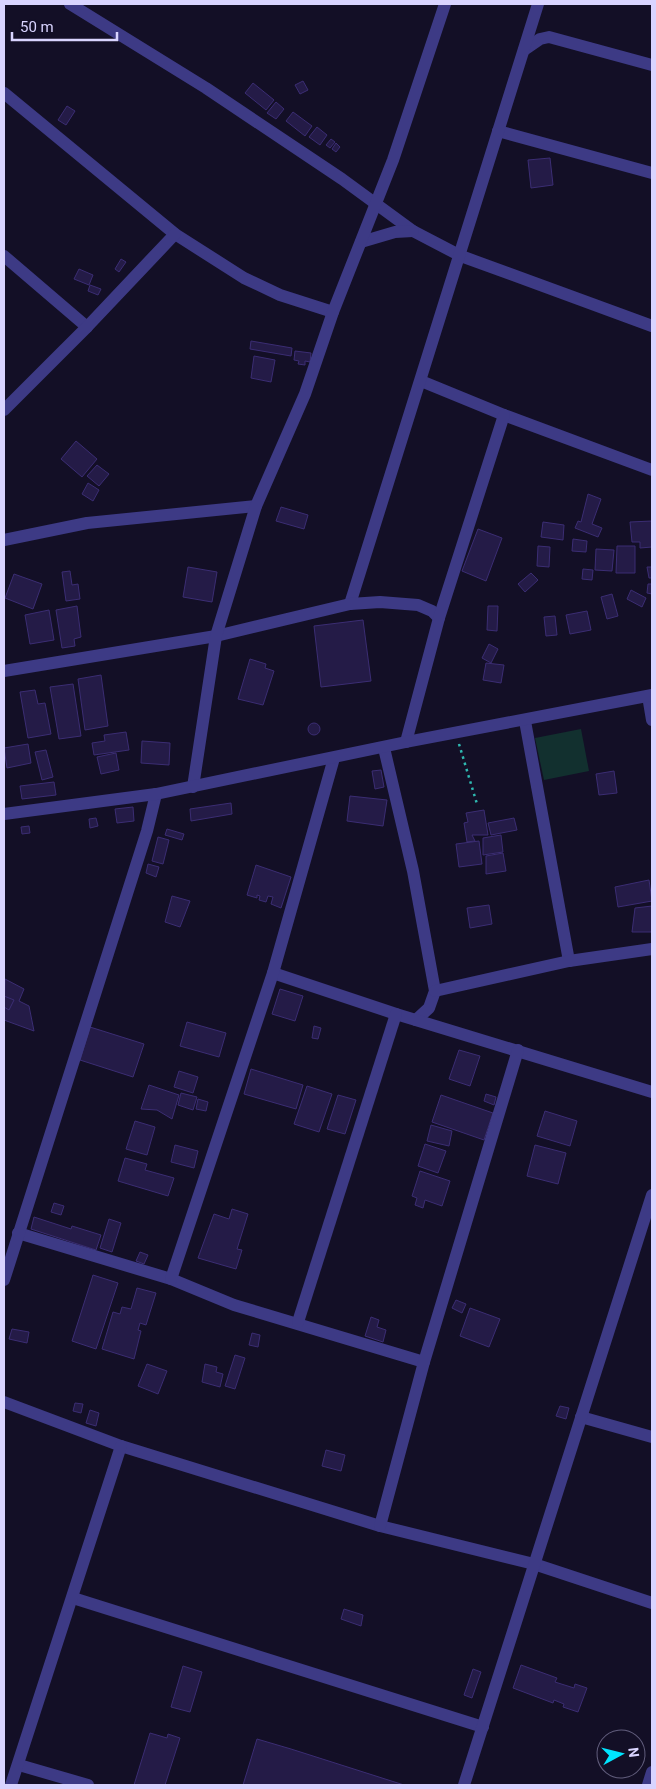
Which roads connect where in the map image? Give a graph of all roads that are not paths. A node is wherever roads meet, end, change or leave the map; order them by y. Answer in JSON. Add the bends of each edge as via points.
{"nodes":[{"id":1,"x":70,"y":4,"type":"edge"},
{"id":2,"x":445,"y":4,"type":"edge"},
{"id":3,"x":538,"y":4,"type":"edge"},
{"id":4,"x":524,"y":50,"type":"junction"},
{"id":5,"x":652,"y":65,"type":"edge"},
{"id":6,"x":4,"y":93,"type":"edge"},
{"id":7,"x":498,"y":131,"type":"junction"},
{"id":8,"x":652,"y":173,"type":"edge"},
{"id":9,"x":376,"y":204,"type":"junction"},
{"id":10,"x":413,"y":231,"type":"junction"},
{"id":11,"x":176,"y":234,"type":"junction"},
{"id":12,"x":361,"y":242,"type":"junction"},
{"id":13,"x":4,"y":256,"type":"edge"},
{"id":14,"x":461,"y":256,"type":"junction"},
{"id":15,"x":333,"y":312,"type":"junction"},
{"id":16,"x":652,"y":326,"type":"edge"},
{"id":17,"x":87,"y":327,"type":"junction"},
{"id":18,"x":421,"y":381,"type":"junction"},
{"id":19,"x":4,"y":409,"type":"edge"},
{"id":20,"x":504,"y":416,"type":"junction"},
{"id":21,"x":652,"y":470,"type":"edge"},
{"id":22,"x":256,"y":506,"type":"junction"},
{"id":23,"x":4,"y":540,"type":"edge"},
{"id":24,"x":350,"y":604,"type":"junction"},
{"id":25,"x":439,"y":618,"type":"junction"},
{"id":26,"x":216,"y":636,"type":"junction"},
{"id":27,"x":4,"y":670,"type":"edge"},
{"id":28,"x":650,"y":695,"type":"edge"},
{"id":29,"x":525,"y":720,"type":"junction"},
{"id":30,"x":652,"y":720,"type":"edge"},
{"id":31,"x":406,"y":742,"type":"junction"},
{"id":32,"x":384,"y":748,"type":"junction"},
{"id":33,"x":334,"y":758,"type":"junction"},
{"id":34,"x":193,"y":786,"type":"junction"},
{"id":35,"x":156,"y":794,"type":"junction"},
{"id":36,"x":4,"y":814,"type":"edge"},
{"id":37,"x":652,"y":950,"type":"edge"},
{"id":38,"x":569,"y":961,"type":"junction"},
{"id":39,"x":273,"y":973,"type":"junction"},
{"id":40,"x":435,"y":991,"type":"junction"},
{"id":41,"x":396,"y":1014,"type":"junction"},
{"id":42,"x":416,"y":1020,"type":"junction"},
{"id":43,"x":518,"y":1050,"type":"junction"},
{"id":44,"x":652,"y":1092,"type":"edge"},
{"id":45,"x":652,"y":1195,"type":"edge"},
{"id":46,"x":18,"y":1234,"type":"junction"},
{"id":47,"x":171,"y":1279,"type":"junction"},
{"id":48,"x":4,"y":1280,"type":"edge"},
{"id":49,"x":298,"y":1322,"type":"junction"},
{"id":50,"x":424,"y":1362,"type":"junction"},
{"id":51,"x":4,"y":1402,"type":"edge"},
{"id":52,"x":581,"y":1417,"type":"junction"},
{"id":53,"x":652,"y":1437,"type":"edge"},
{"id":54,"x":121,"y":1446,"type":"junction"},
{"id":55,"x":380,"y":1526,"type":"junction"},
{"id":56,"x":534,"y":1564,"type":"junction"},
{"id":57,"x":73,"y":1598,"type":"junction"},
{"id":58,"x":652,"y":1603,"type":"edge"},
{"id":59,"x":483,"y":1726,"type":"junction"},
{"id":60,"x":19,"y":1765,"type":"junction"},
{"id":61,"x":12,"y":1785,"type":"edge"},
{"id":62,"x":88,"y":1785,"type":"edge"},
{"id":63,"x":464,"y":1785,"type":"edge"}],
"edges":[{"from":1,"to":9,"type":"street","via":[[206,88]]},
{"from":2,"to":9,"type":"street","via":[[394,160]]},
{"from":3,"to":4,"type":"street"},
{"from":4,"to":5,"type":"street","via":[[549,37]]},
{"from":4,"to":7,"type":"street"},
{"from":6,"to":11,"type":"street"},
{"from":7,"to":8,"type":"street"},
{"from":7,"to":14,"type":"street"},
{"from":9,"to":10,"type":"street"},
{"from":9,"to":12,"type":"street"},
{"from":10,"to":12,"type":"street","via":[[395,232]]},
{"from":10,"to":14,"type":"street"},
{"from":11,"to":15,"type":"street","via":[[244,278],[280,295]]},
{"from":11,"to":17,"type":"street"},
{"from":12,"to":15,"type":"street"},
{"from":13,"to":17,"type":"street"},
{"from":14,"to":16,"type":"street"},
{"from":14,"to":18,"type":"street"},
{"from":15,"to":22,"type":"street","via":[[305,394]]},
{"from":17,"to":19,"type":"street"},
{"from":18,"to":20,"type":"street"},
{"from":18,"to":24,"type":"street"},
{"from":20,"to":21,"type":"street"},
{"from":20,"to":25,"type":"street"},
{"from":22,"to":23,"type":"street","via":[[87,523]]},
{"from":22,"to":26,"type":"street"},
{"from":24,"to":25,"type":"street","via":[[418,605]]},
{"from":24,"to":26,"type":"street"},
{"from":25,"to":31,"type":"street"},
{"from":26,"to":27,"type":"street"},
{"from":26,"to":34,"type":"street"},
{"from":28,"to":29,"type":"street"},
{"from":28,"to":30,"type":"street"},
{"from":29,"to":31,"type":"street"},
{"from":29,"to":38,"type":"street"},
{"from":31,"to":32,"type":"street"},
{"from":32,"to":33,"type":"street"},
{"from":32,"to":40,"type":"street","via":[[413,871]]},
{"from":33,"to":34,"type":"street"},
{"from":33,"to":39,"type":"street"},
{"from":34,"to":35,"type":"street"},
{"from":35,"to":36,"type":"street"},
{"from":35,"to":46,"type":"street"},
{"from":37,"to":38,"type":"street"},
{"from":38,"to":40,"type":"street"},
{"from":39,"to":41,"type":"street"},
{"from":39,"to":47,"type":"street"},
{"from":40,"to":42,"type":"street","via":[[430,1008]]},
{"from":41,"to":42,"type":"street"},
{"from":41,"to":49,"type":"street"},
{"from":42,"to":43,"type":"street"},
{"from":43,"to":44,"type":"street"},
{"from":43,"to":50,"type":"street"},
{"from":45,"to":52,"type":"street"},
{"from":46,"to":47,"type":"street"},
{"from":46,"to":48,"type":"street"},
{"from":47,"to":49,"type":"street","via":[[234,1305]]},
{"from":49,"to":50,"type":"street"},
{"from":50,"to":55,"type":"street"},
{"from":51,"to":54,"type":"street"},
{"from":52,"to":53,"type":"street"},
{"from":52,"to":56,"type":"street"},
{"from":54,"to":55,"type":"street"},
{"from":54,"to":57,"type":"street"},
{"from":55,"to":56,"type":"street"},
{"from":56,"to":58,"type":"street"},
{"from":56,"to":59,"type":"street"},
{"from":57,"to":59,"type":"street"},
{"from":57,"to":60,"type":"street"},
{"from":59,"to":63,"type":"street"},
{"from":60,"to":61,"type":"street"},
{"from":60,"to":62,"type":"street"}]}
